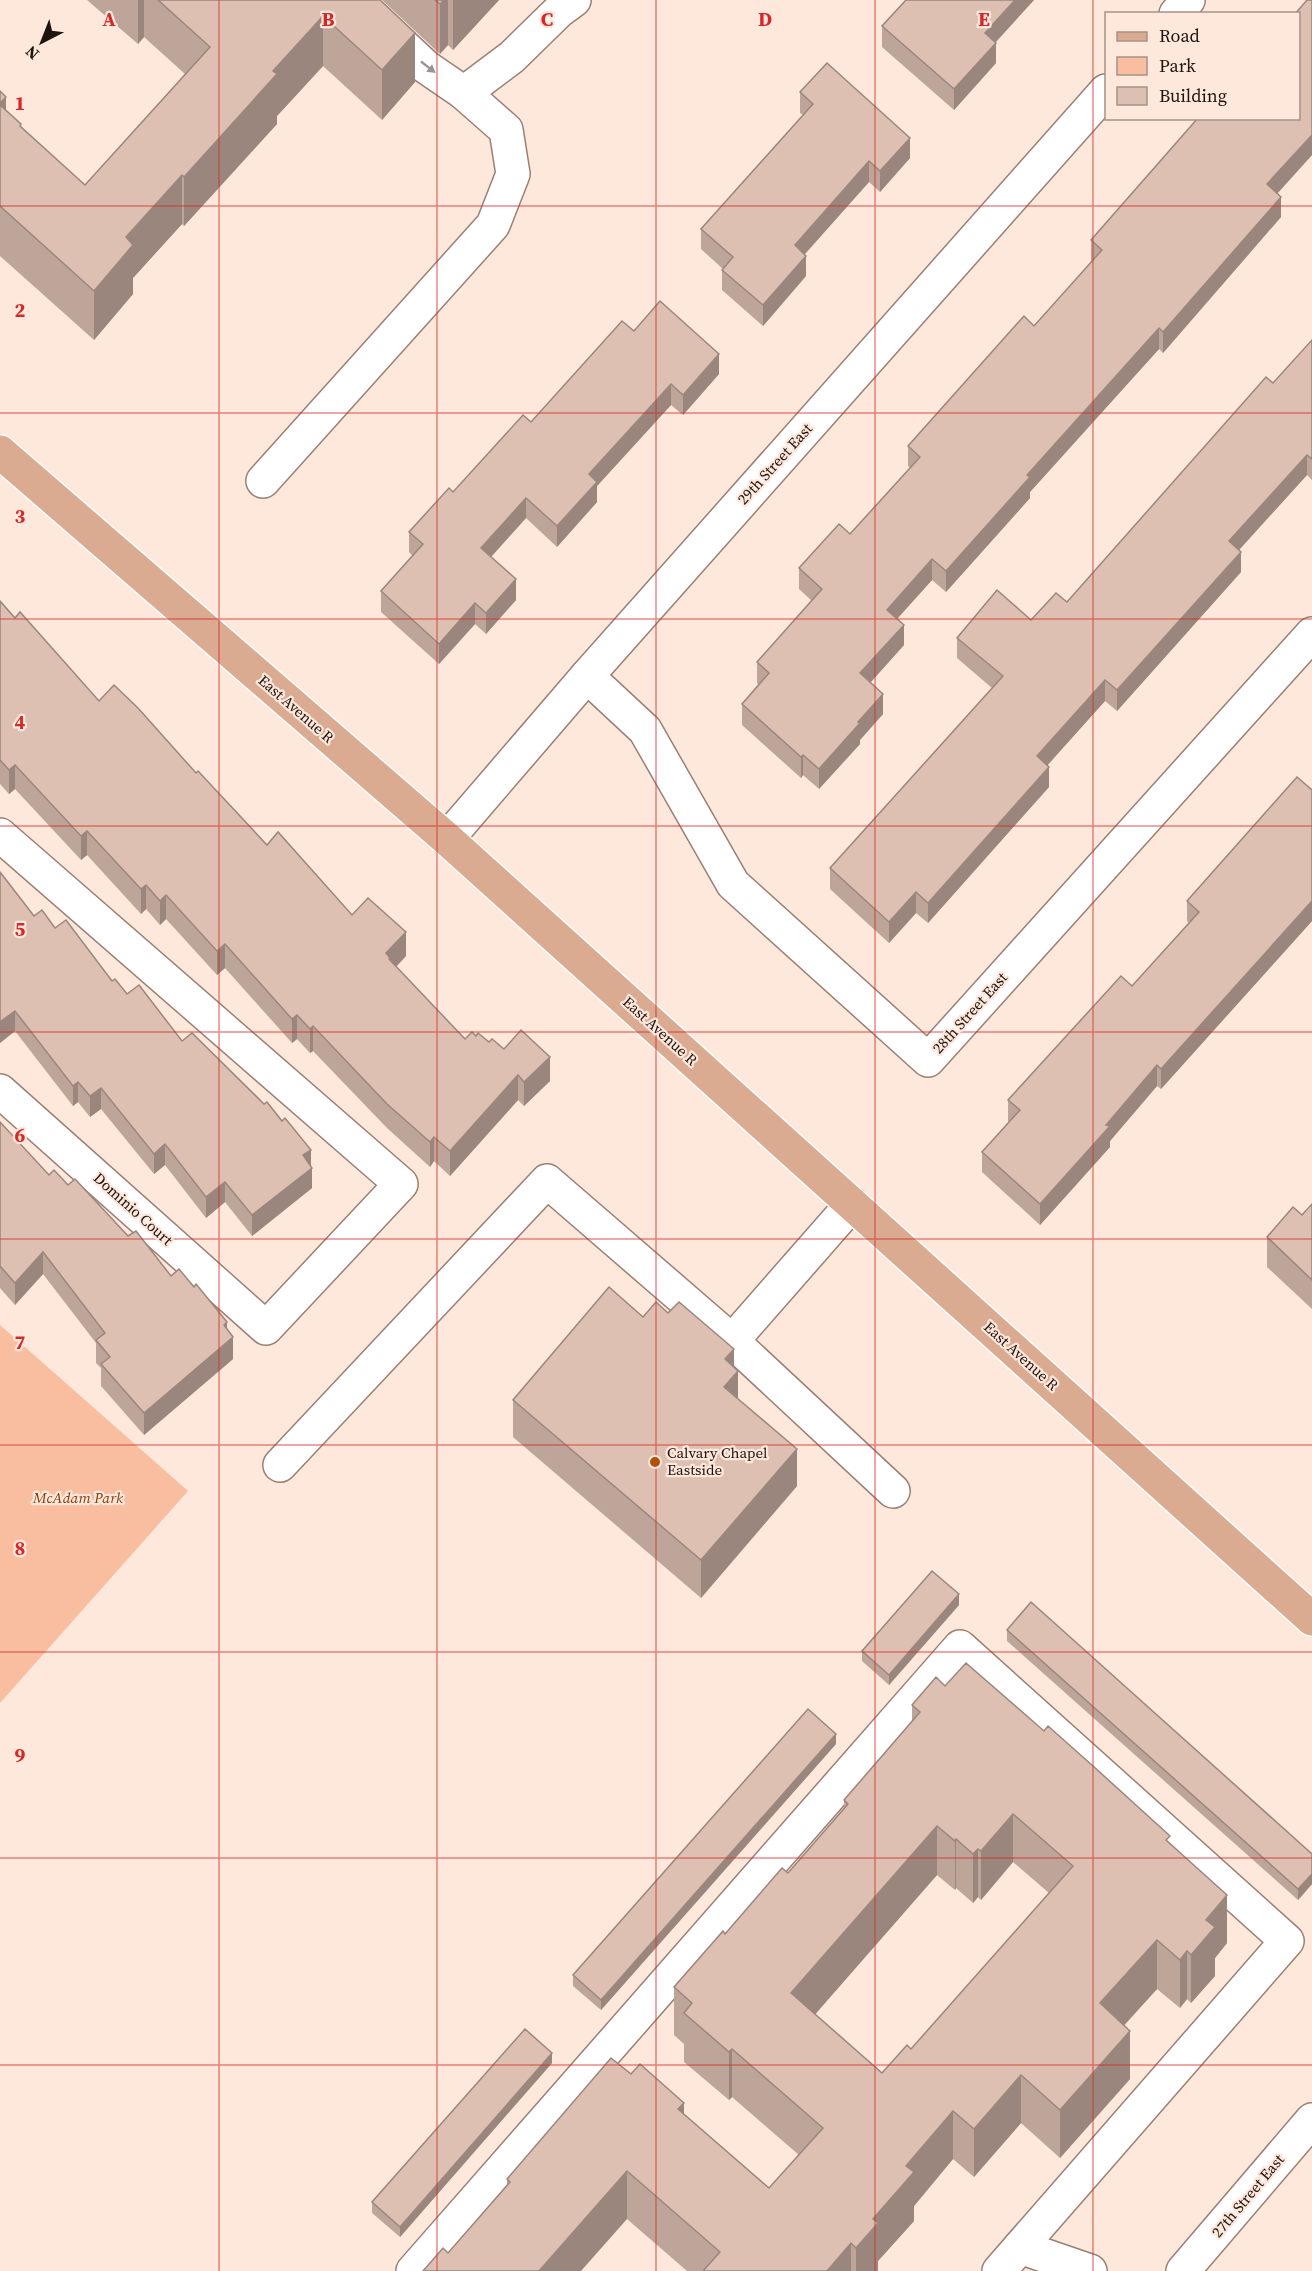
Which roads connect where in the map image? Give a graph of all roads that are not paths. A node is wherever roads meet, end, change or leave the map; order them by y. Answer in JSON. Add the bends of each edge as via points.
{"nodes":[{"id":1,"x":354,"y":0,"type":"edge"},
{"id":2,"x":1188,"y":0,"type":"edge"},
{"id":3,"x":561,"y":4,"type":"edge"},
{"id":4,"x":1178,"y":12,"type":"edge"},
{"id":5,"x":464,"y":93,"type":"junction"},
{"id":6,"x":1105,"y":94,"type":"edge"},
{"id":7,"x":0,"y":452,"type":"edge"},
{"id":8,"x":263,"y":481,"type":"dead end"},
{"id":9,"x":1312,"y":634,"type":"edge"},
{"id":10,"x":587,"y":676,"type":"junction"},
{"id":11,"x":0,"y":835,"type":"edge"},
{"id":12,"x":447,"y":839,"type":"junction"},
{"id":13,"x":0,"y":1091,"type":"edge"},
{"id":14,"x":852,"y":1204,"type":"junction"},
{"id":15,"x":732,"y":1341,"type":"junction"},
{"id":16,"x":280,"y":1465,"type":"dead end"},
{"id":17,"x":893,"y":1491,"type":"dead end"},
{"id":18,"x":1312,"y":1619,"type":"edge"},
{"id":19,"x":1312,"y":2120,"type":"edge"},
{"id":20,"x":1020,"y":2247,"type":"junction"},
{"id":21,"x":413,"y":2271,"type":"edge"},
{"id":22,"x":999,"y":2271,"type":"edge"},
{"id":23,"x":1090,"y":2271,"type":"edge"},
{"id":24,"x":1183,"y":2271,"type":"edge"}],
"edges":[{"from":1,"to":5,"type":"street","one_way":true,"via":[[426,67]]},
{"from":2,"to":4,"type":"street"},
{"from":3,"to":5,"type":"street","via":[[512,57]]},
{"from":5,"to":8,"type":"street","via":[[506,130],[513,174],[494,225]]},
{"from":6,"to":10,"type":"street","name":"29th Street East"},
{"from":7,"to":12,"type":"main road","name":"East Avenue R"},
{"from":9,"to":10,"type":"street","name":"28th Street East","via":[[928,1060],[733,884],[645,730]]},
{"from":10,"to":12,"type":"street","name":"29th Street East"},
{"from":11,"to":13,"type":"street","name":"Dominio Court","via":[[401,1184],[266,1328]]},
{"from":12,"to":14,"type":"main road","name":"East Avenue R"},
{"from":14,"to":15,"type":"street"},
{"from":14,"to":18,"type":"main road","name":"East Avenue R"},
{"from":15,"to":16,"type":"street","via":[[547,1181]]},
{"from":15,"to":17,"type":"street"},
{"from":19,"to":24,"type":"street","name":"27th Street East"},
{"from":20,"to":21,"type":"street","via":[[1287,1941],[960,1647]]},
{"from":20,"to":22,"type":"street"},
{"from":20,"to":23,"type":"street"}]}
